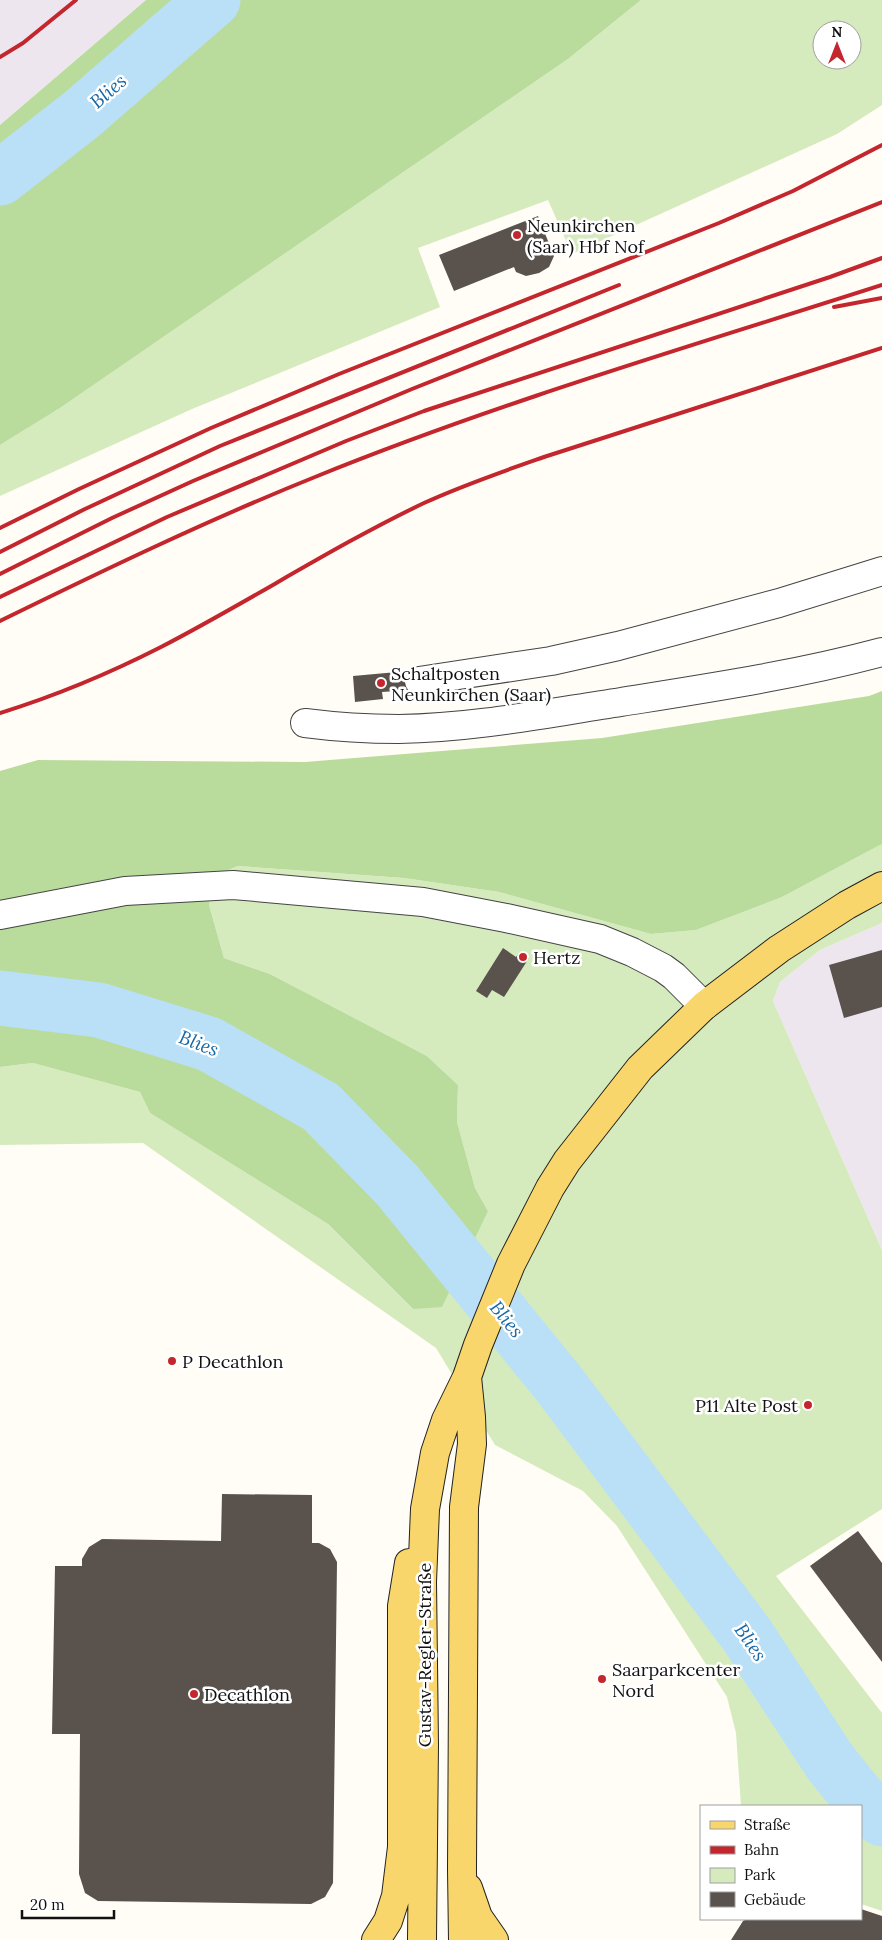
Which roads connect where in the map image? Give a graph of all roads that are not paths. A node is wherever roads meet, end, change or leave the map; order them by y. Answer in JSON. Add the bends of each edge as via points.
{"nodes":[{"id":1,"x":882,"y":571,"type":"edge"},
{"id":2,"x":882,"y":652,"type":"edge"},
{"id":3,"x":419,"y":681,"type":"dead end"},
{"id":4,"x":305,"y":723,"type":"dead end"},
{"id":5,"x":882,"y":886,"type":"edge"},
{"id":6,"x":0,"y":916,"type":"edge"},
{"id":7,"x":704,"y":1006,"type":"junction"},
{"id":8,"x":467,"y":1378,"type":"junction"},
{"id":9,"x":425,"y":1509,"type":"junction"},
{"id":10,"x":462,"y":1870,"type":"junction"},
{"id":11,"x":376,"y":1940,"type":"edge"},
{"id":12,"x":422,"y":1940,"type":"edge"},
{"id":13,"x":463,"y":1940,"type":"edge"},
{"id":14,"x":494,"y":1940,"type":"edge"}],
"edges":[{"from":1,"to":3,"type":"lane","via":[[779,603],[618,646]]},
{"from":2,"to":4,"type":"lane","via":[[826,667],[728,685],[485,723],[400,729]]},
{"from":5,"to":7,"type":"main road","name":"Gustav-Regler-Straße","via":[[779,949]]},
{"from":6,"to":7,"type":"lane","via":[[125,891],[233,886],[423,902],[600,939],[663,968]]},
{"from":7,"to":8,"type":"main road","name":"Gustav-Regler-Straße","via":[[640,1068],[567,1161],[511,1264]]},
{"from":8,"to":9,"type":"main road","name":"Gustav-Regler-Straße","via":[[446,1420]]},
{"from":8,"to":10,"type":"main road","name":"Gustav-Regler-Straße","via":[[472,1444],[464,1507]]},
{"from":9,"to":11,"type":"main road","via":[[412,1550],[402,1606],[402,1847],[396,1896],[388,1921]]},
{"from":9,"to":12,"type":"main road","name":"Gustav-Regler-Straße"},
{"from":10,"to":13,"type":"main road","name":"Gustav-Regler-Straße"},
{"from":10,"to":14,"type":"main road","via":[[478,1916]]}]}
